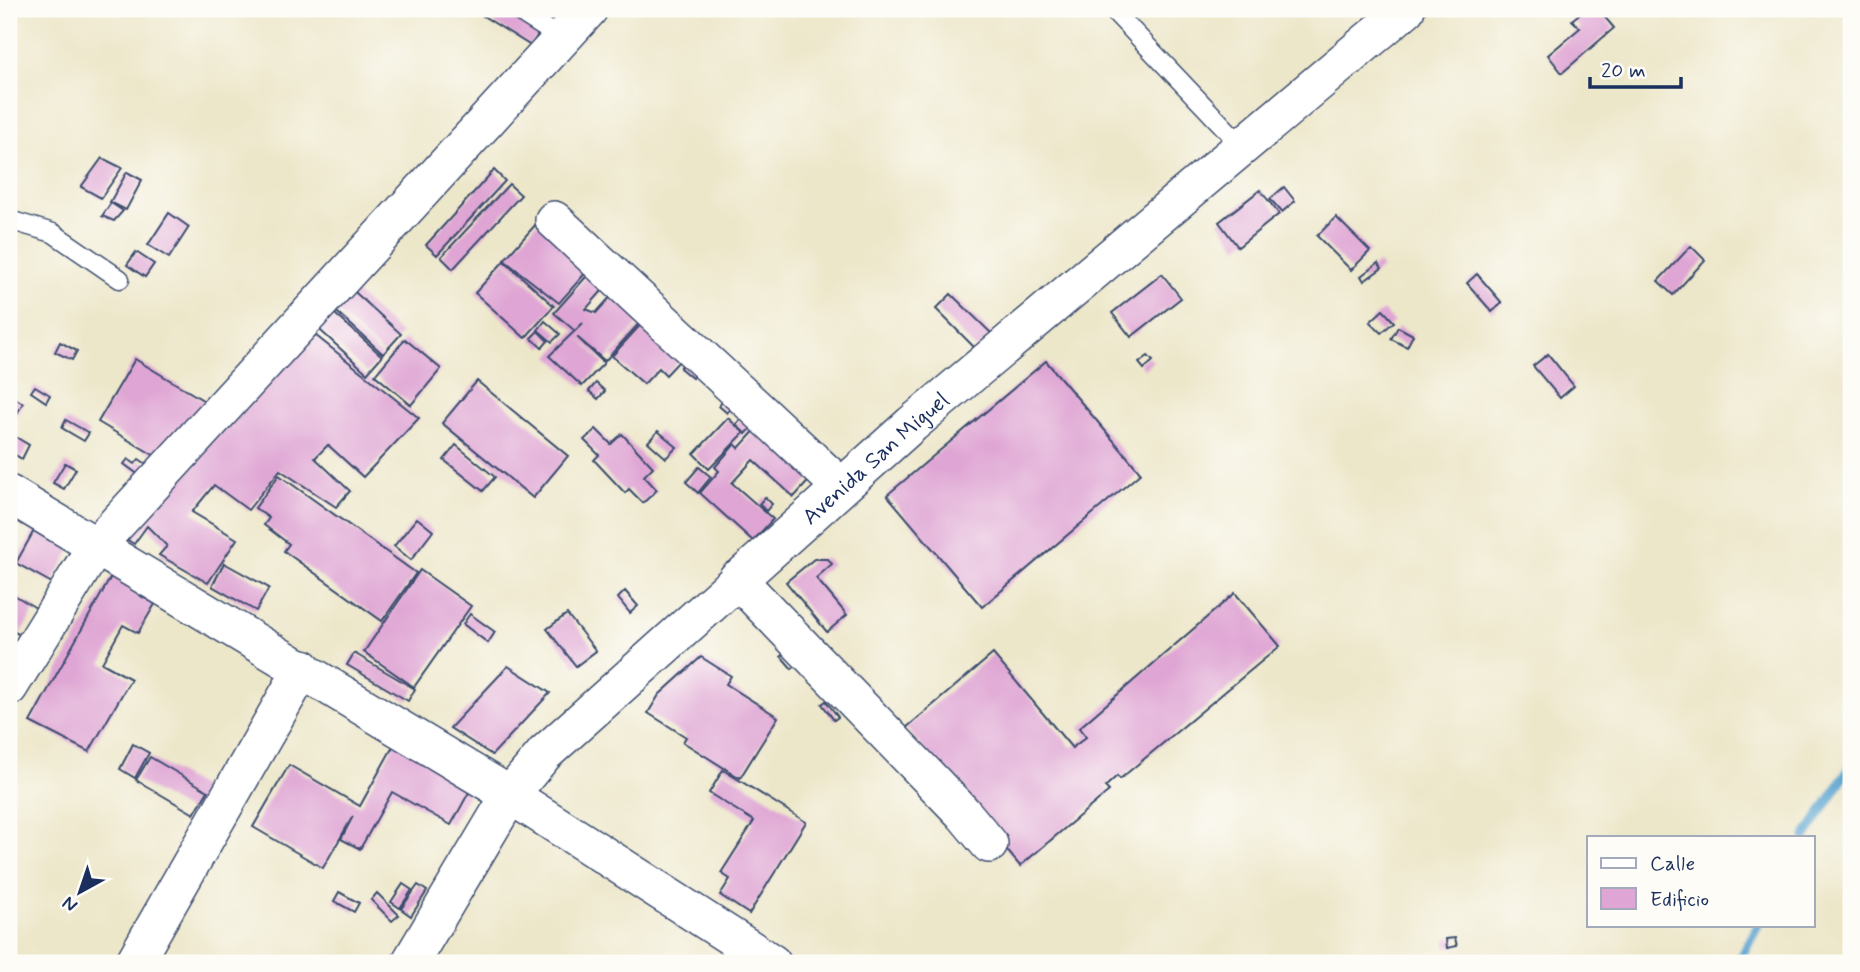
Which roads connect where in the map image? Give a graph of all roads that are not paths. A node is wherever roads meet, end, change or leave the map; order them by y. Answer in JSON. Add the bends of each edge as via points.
{"nodes":[{"id":1,"x":515,"y":9,"type":"edge"},
{"id":2,"x":589,"y":9,"type":"edge"},
{"id":3,"x":1112,"y":9,"type":"edge"},
{"id":4,"x":1406,"y":9,"type":"edge"},
{"id":5,"x":551,"y":32,"type":"dead end"},
{"id":6,"x":1242,"y":146,"type":"junction"},
{"id":7,"x":9,"y":220,"type":"edge"},
{"id":8,"x":554,"y":220,"type":"dead end"},
{"id":9,"x":120,"y":279,"type":"dead end"},
{"id":10,"x":840,"y":486,"type":"junction"},
{"id":11,"x":9,"y":494,"type":"edge"},
{"id":12,"x":96,"y":546,"type":"junction"},
{"id":13,"x":737,"y":579,"type":"junction"},
{"id":14,"x":303,"y":668,"type":"junction"},
{"id":15,"x":9,"y":687,"type":"edge"},
{"id":16,"x":510,"y":795,"type":"junction"},
{"id":17,"x":989,"y":844,"type":"dead end"},
{"id":18,"x":134,"y":963,"type":"edge"},
{"id":19,"x":410,"y":963,"type":"edge"},
{"id":20,"x":772,"y":963,"type":"edge"}],
"edges":[{"from":1,"to":5,"type":"lane"},
{"from":2,"to":12,"type":"street"},
{"from":3,"to":6,"type":"lane"},
{"from":4,"to":6,"type":"street","name":"Avenida San Miguel"},
{"from":6,"to":10,"type":"street","name":"Avenida San Miguel"},
{"from":7,"to":9,"type":"lane","via":[[52,233]]},
{"from":8,"to":10,"type":"street"},
{"from":10,"to":13,"type":"street","name":"Avenida San Miguel"},
{"from":11,"to":12,"type":"street"},
{"from":12,"to":14,"type":"street"},
{"from":12,"to":15,"type":"street"},
{"from":13,"to":16,"type":"street","name":"Avenida San Miguel","via":[[545,753]]},
{"from":13,"to":17,"type":"street"},
{"from":14,"to":16,"type":"street"},
{"from":14,"to":18,"type":"street"},
{"from":16,"to":19,"type":"street","name":"Avenida San Miguel"},
{"from":16,"to":20,"type":"street"}]}
